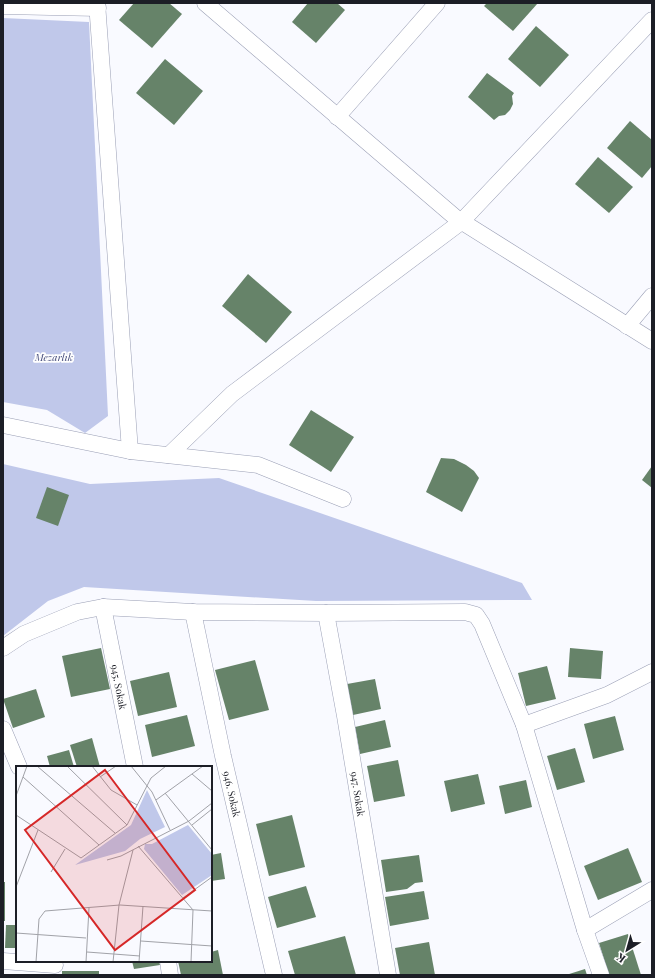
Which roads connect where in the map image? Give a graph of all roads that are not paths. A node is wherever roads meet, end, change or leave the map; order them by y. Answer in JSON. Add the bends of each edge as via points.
{"nodes":[{"id":1,"x":205,"y":3,"type":"edge"},
{"id":2,"x":437,"y":3,"type":"edge"},
{"id":3,"x":97,"y":5,"type":"edge"},
{"id":4,"x":3,"y":6,"type":"edge"},
{"id":5,"x":652,"y":20,"type":"edge"},
{"id":6,"x":337,"y":116,"type":"junction"},
{"id":7,"x":461,"y":222,"type":"junction"},
{"id":8,"x":652,"y":296,"type":"edge"},
{"id":9,"x":628,"y":326,"type":"junction"},
{"id":10,"x":652,"y":341,"type":"edge"},
{"id":11,"x":3,"y":426,"type":"edge"},
{"id":12,"x":130,"y":451,"type":"junction"},
{"id":13,"x":169,"y":455,"type":"junction"},
{"id":14,"x":343,"y":498,"type":"dead end"},
{"id":15,"x":103,"y":607,"type":"junction"},
{"id":16,"x":193,"y":612,"type":"junction"},
{"id":17,"x":326,"y":613,"type":"junction"},
{"id":18,"x":3,"y":648,"type":"edge"},
{"id":19,"x":652,"y":672,"type":"edge"},
{"id":20,"x":524,"y":725,"type":"junction"},
{"id":21,"x":3,"y":729,"type":"edge"},
{"id":22,"x":19,"y":766,"type":"edge"},
{"id":23,"x":134,"y":766,"type":"edge"},
{"id":24,"x":652,"y":890,"type":"edge"},
{"id":25,"x":585,"y":930,"type":"junction"},
{"id":26,"x":3,"y":961,"type":"edge"},
{"id":27,"x":168,"y":962,"type":"edge"},
{"id":28,"x":55,"y":967,"type":"edge"},
{"id":29,"x":170,"y":975,"type":"edge"},
{"id":30,"x":274,"y":975,"type":"edge"},
{"id":31,"x":388,"y":975,"type":"edge"},
{"id":32,"x":601,"y":975,"type":"edge"}],
"edges":[{"from":1,"to":6,"type":"street"},
{"from":2,"to":6,"type":"street"},
{"from":3,"to":4,"type":"street"},
{"from":3,"to":12,"type":"street"},
{"from":5,"to":7,"type":"street"},
{"from":6,"to":7,"type":"street"},
{"from":7,"to":9,"type":"street"},
{"from":7,"to":13,"type":"street","via":[[232,394]]},
{"from":8,"to":9,"type":"street"},
{"from":9,"to":10,"type":"street"},
{"from":11,"to":12,"type":"street"},
{"from":12,"to":13,"type":"street"},
{"from":13,"to":14,"type":"street","via":[[258,465]]},
{"from":15,"to":16,"type":"street"},
{"from":15,"to":18,"type":"street","via":[[77,612],[24,634]]},
{"from":15,"to":23,"type":"street","name":"945. Sokak"},
{"from":16,"to":17,"type":"street"},
{"from":16,"to":30,"type":"street","name":"946. Sokak","via":[[223,756]]},
{"from":17,"to":20,"type":"street","via":[[465,612],[476,615]]},
{"from":17,"to":31,"type":"street","name":"947. Sokak"},
{"from":19,"to":20,"type":"street","via":[[607,695]]},
{"from":20,"to":25,"type":"street"},
{"from":21,"to":22,"type":"street"},
{"from":24,"to":25,"type":"street"},
{"from":25,"to":32,"type":"street"},
{"from":26,"to":28,"type":"street"},
{"from":27,"to":29,"type":"street"}]}
